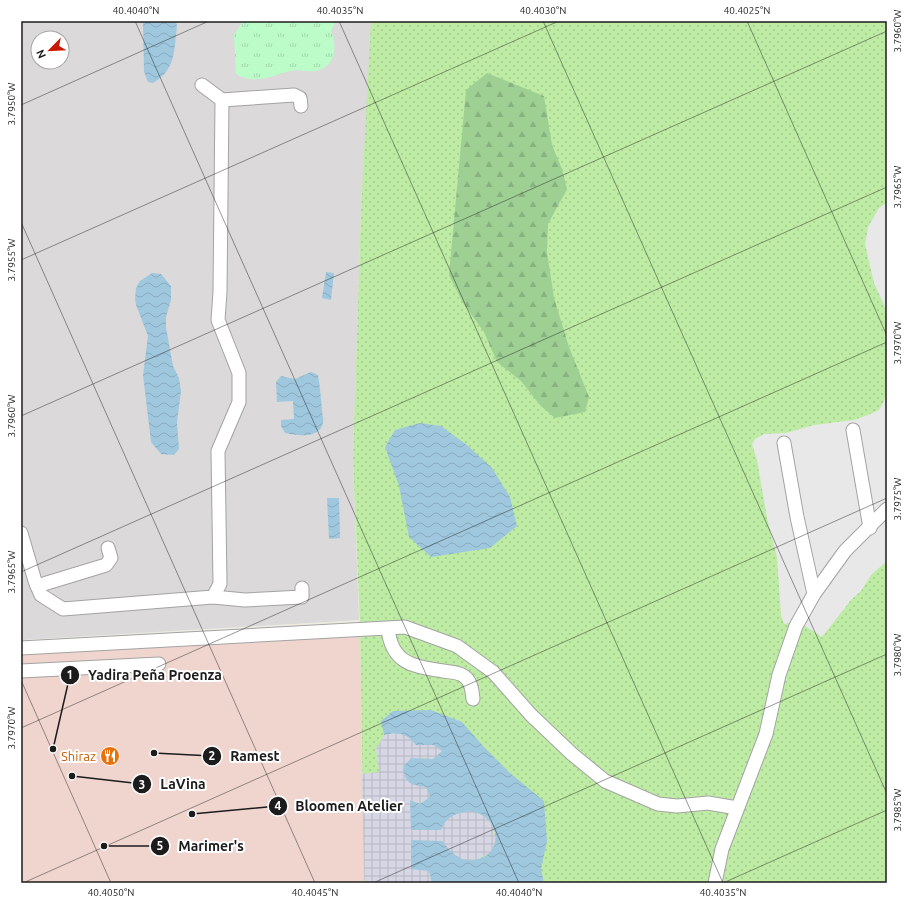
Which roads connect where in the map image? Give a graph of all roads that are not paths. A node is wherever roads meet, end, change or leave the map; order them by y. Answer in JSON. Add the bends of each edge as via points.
{"nodes":[{"id":1,"x":202,"y":85,"type":"dead end"},
{"id":2,"x":222,"y":100,"type":"junction"},
{"id":3,"x":301,"y":106,"type":"dead end"},
{"id":4,"x":853,"y":430,"type":"dead end"},
{"id":5,"x":784,"y":443,"type":"dead end"},
{"id":6,"x":887,"y":509,"type":"edge"},
{"id":7,"x":870,"y":528,"type":"junction"},
{"id":8,"x":21,"y":534,"type":"edge"},
{"id":9,"x":108,"y":548,"type":"dead end"},
{"id":10,"x":37,"y":586,"type":"junction"},
{"id":11,"x":302,"y":588,"type":"dead end"},
{"id":12,"x":814,"y":594,"type":"junction"},
{"id":13,"x":213,"y":597,"type":"junction"},
{"id":14,"x":388,"y":629,"type":"junction"},
{"id":15,"x":21,"y":648,"type":"edge"},
{"id":16,"x":159,"y":664,"type":"dead end"},
{"id":17,"x":21,"y":671,"type":"edge"},
{"id":18,"x":473,"y":699,"type":"dead end"},
{"id":19,"x":737,"y":808,"type":"junction"},
{"id":20,"x":715,"y":883,"type":"edge"}],
"edges":[{"from":1,"to":2,"type":"lane"},
{"from":2,"to":3,"type":"lane","via":[[294,94],[300,98]]},
{"from":2,"to":13,"type":"lane","via":[[218,320],[239,373],[239,402],[218,451],[220,584]]},
{"from":4,"to":7,"type":"lane"},
{"from":5,"to":12,"type":"lane"},
{"from":6,"to":7,"type":"lane"},
{"from":7,"to":12,"type":"lane","via":[[845,551]]},
{"from":8,"to":10,"type":"lane"},
{"from":9,"to":10,"type":"lane","via":[[111,558],[106,565]]},
{"from":10,"to":13,"type":"lane","via":[[41,595],[63,609]]},
{"from":11,"to":13,"type":"lane","via":[[302,598],[245,600]]},
{"from":12,"to":19,"type":"lane","via":[[796,626],[779,675],[766,734]]},
{"from":14,"to":15,"type":"lane"},
{"from":14,"to":18,"type":"lane","via":[[393,650],[400,659],[418,667],[462,675],[470,682]]},
{"from":14,"to":19,"type":"lane","via":[[405,627],[457,646],[493,672],[531,715],[572,754],[605,780],[658,804],[677,806],[708,803]]},
{"from":16,"to":17,"type":"lane"},
{"from":19,"to":20,"type":"lane","via":[[722,849]]}]}
